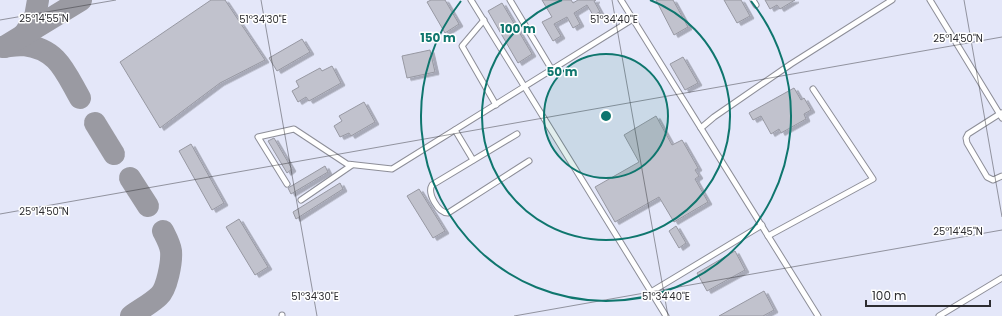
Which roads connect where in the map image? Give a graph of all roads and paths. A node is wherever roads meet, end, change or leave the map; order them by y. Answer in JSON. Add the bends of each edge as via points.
{"nodes":[{"id":1,"x":472,"y":0,"type":"edge"},
{"id":2,"x":510,"y":0,"type":"edge"},
{"id":3,"x":621,"y":0,"type":"edge"},
{"id":4,"x":753,"y":0,"type":"edge"},
{"id":5,"x":892,"y":0,"type":"edge"},
{"id":6,"x":930,"y":0,"type":"edge"},
{"id":7,"x":756,"y":5,"type":"dead end"},
{"id":8,"x":633,"y":19,"type":"junction"},
{"id":9,"x":484,"y":20,"type":"junction"},
{"id":10,"x":552,"y":70,"type":"junction"},
{"id":11,"x":524,"y":87,"type":"junction"},
{"id":12,"x":813,"y":89,"type":"dead end"},
{"id":13,"x":496,"y":105,"type":"junction"},
{"id":14,"x":1001,"y":115,"type":"edge"},
{"id":15,"x":700,"y":128,"type":"junction"},
{"id":16,"x":455,"y":130,"type":"junction"},
{"id":17,"x":517,"y":134,"type":"dead end"},
{"id":18,"x":473,"y":160,"type":"junction"},
{"id":19,"x":529,"y":161,"type":"dead end"},
{"id":20,"x":352,"y":165,"type":"junction"},
{"id":21,"x":1002,"y":176,"type":"edge"},
{"id":22,"x":287,"y":184,"type":"dead end"},
{"id":23,"x":301,"y":200,"type":"dead end"},
{"id":24,"x":762,"y":225,"type":"junction"},
{"id":25,"x":768,"y":236,"type":"junction"},
{"id":26,"x":1002,"y":278,"type":"edge"},
{"id":27,"x":651,"y":292,"type":"junction"},
{"id":28,"x":666,"y":316,"type":"edge"},
{"id":29,"x":818,"y":316,"type":"edge"},
{"id":30,"x":938,"y":316,"type":"edge"}],
"edges":[{"from":1,"to":9,"type":"lane"},
{"from":2,"to":10,"type":"lane"},
{"from":3,"to":8,"type":"lane"},
{"from":4,"to":7,"type":"lane"},
{"from":5,"to":15,"type":"lane","via":[[791,64]]},
{"from":6,"to":14,"type":"lane"},
{"from":8,"to":10,"type":"lane"},
{"from":8,"to":15,"type":"lane"},
{"from":9,"to":11,"type":"lane"},
{"from":9,"to":13,"type":"lane","via":[[462,46]]},
{"from":10,"to":11,"type":"lane"},
{"from":11,"to":13,"type":"lane"},
{"from":11,"to":27,"type":"lane"},
{"from":12,"to":25,"type":"lane","via":[[873,179]]},
{"from":13,"to":16,"type":"lane"},
{"from":14,"to":21,"type":"lane","via":[[968,134],[966,141],[987,177],[993,180]]},
{"from":15,"to":24,"type":"lane"},
{"from":16,"to":18,"type":"lane"},
{"from":16,"to":20,"type":"lane","via":[[392,169]]},
{"from":17,"to":18,"type":"lane"},
{"from":18,"to":19,"type":"lane","via":[[430,187],[430,192],[441,211],[452,211]]},
{"from":20,"to":22,"type":"lane","via":[[294,129],[258,137]]},
{"from":20,"to":23,"type":"lane"},
{"from":24,"to":25,"type":"lane"},
{"from":24,"to":27,"type":"lane"},
{"from":25,"to":29,"type":"lane"},
{"from":26,"to":30,"type":"lane"},
{"from":27,"to":28,"type":"lane"}]}
